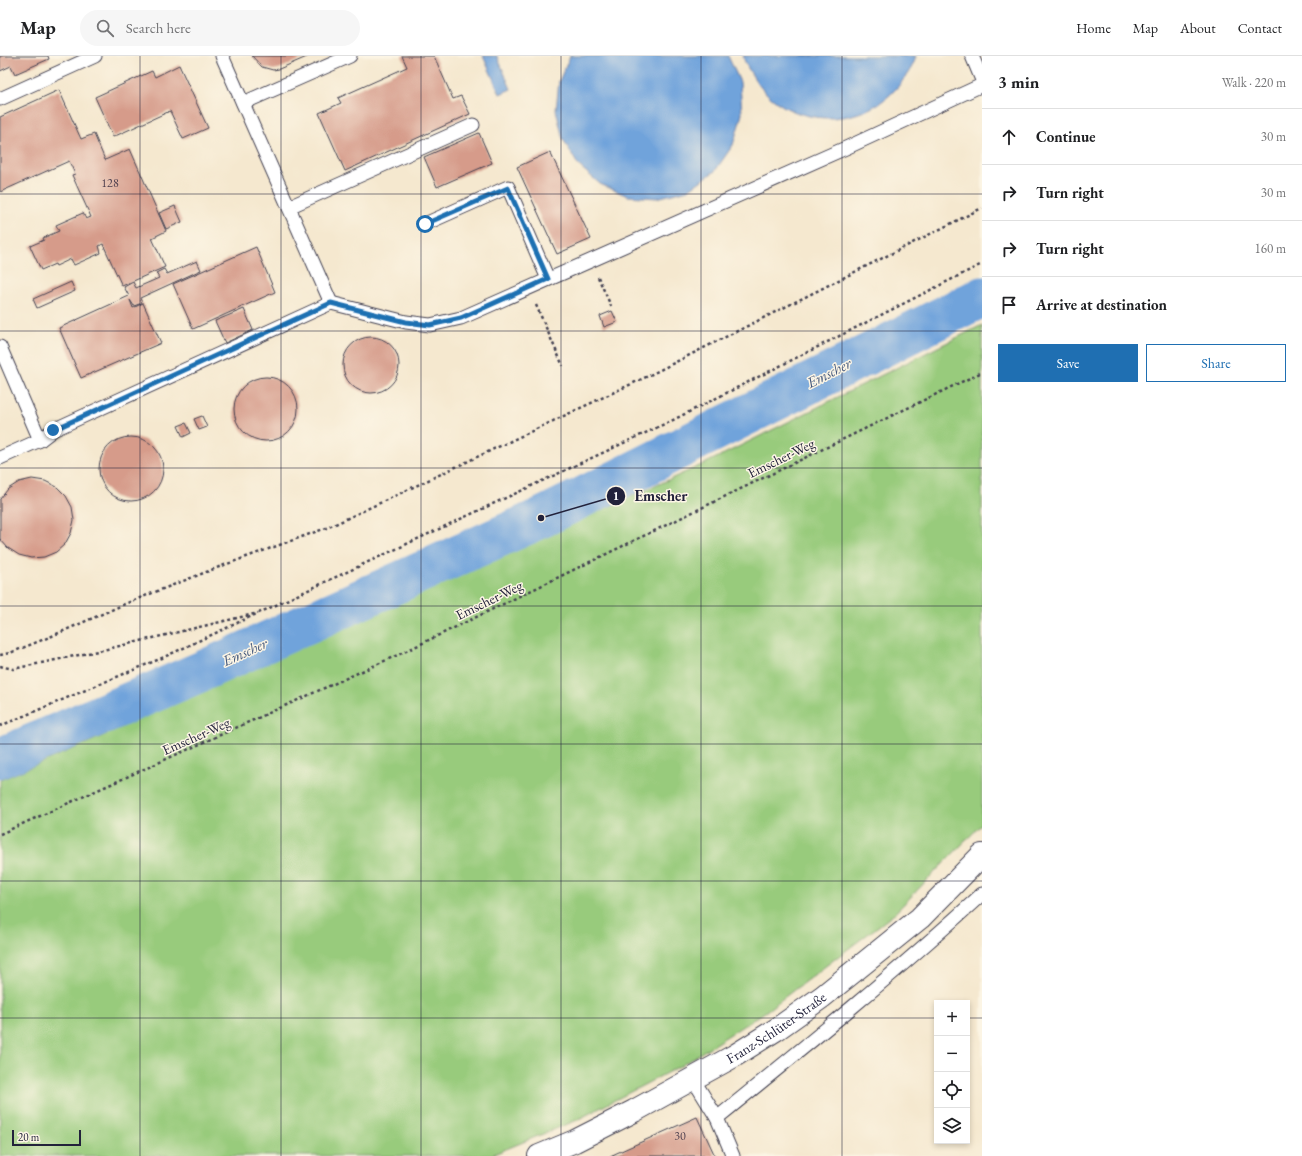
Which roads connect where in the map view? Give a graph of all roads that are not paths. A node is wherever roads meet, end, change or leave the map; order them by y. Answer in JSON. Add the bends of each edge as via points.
{"nodes":[{"id":1,"x":95,"y":56,"type":"edge"},
{"id":2,"x":222,"y":56,"type":"edge"},
{"id":3,"x":350,"y":56,"type":"edge"},
{"id":4,"x":972,"y":56,"type":"edge"},
{"id":5,"x":982,"y":80,"type":"edge"},
{"id":6,"x":982,"y":85,"type":"edge"},
{"id":7,"x":0,"y":99,"type":"edge"},
{"id":8,"x":243,"y":103,"type":"junction"},
{"id":9,"x":472,"y":125,"type":"dead end"},
{"id":10,"x":289,"y":207,"type":"junction"},
{"id":11,"x":425,"y":224,"type":"dead end"},
{"id":12,"x":548,"y":279,"type":"junction"},
{"id":13,"x":331,"y":303,"type":"junction"},
{"id":14,"x":0,"y":347,"type":"edge"},
{"id":15,"x":40,"y":440,"type":"junction"},
{"id":16,"x":0,"y":458,"type":"edge"},
{"id":17,"x":982,"y":855,"type":"edge"},
{"id":18,"x":982,"y":894,"type":"edge"},
{"id":19,"x":693,"y":1079,"type":"junction"},
{"id":20,"x":716,"y":1118,"type":"junction"},
{"id":21,"x":540,"y":1156,"type":"edge"},
{"id":22,"x":733,"y":1156,"type":"edge"}],
"edges":[{"from":1,"to":7,"type":"lane"},
{"from":2,"to":8,"type":"lane"},
{"from":3,"to":8,"type":"lane"},
{"from":4,"to":5,"type":"lane"},
{"from":6,"to":12,"type":"lane"},
{"from":8,"to":10,"type":"lane"},
{"from":9,"to":10,"type":"lane"},
{"from":10,"to":13,"type":"lane"},
{"from":11,"to":12,"type":"lane","via":[[508,188]]},
{"from":12,"to":13,"type":"lane","via":[[461,318],[430,325],[406,322]]},
{"from":13,"to":15,"type":"lane","via":[[53,430]]},
{"from":14,"to":15,"type":"lane"},
{"from":15,"to":16,"type":"lane"},
{"from":17,"to":19,"type":"street","name":"Franz-Schlüter-Straße","via":[[920,918],[822,997],[777,1028]]},
{"from":18,"to":20,"type":"lane","via":[[871,992]]},
{"from":19,"to":20,"type":"lane"},
{"from":19,"to":21,"type":"street","name":"Franz-Schlüter-Straße","via":[[575,1142]]},
{"from":20,"to":22,"type":"lane"}]}
